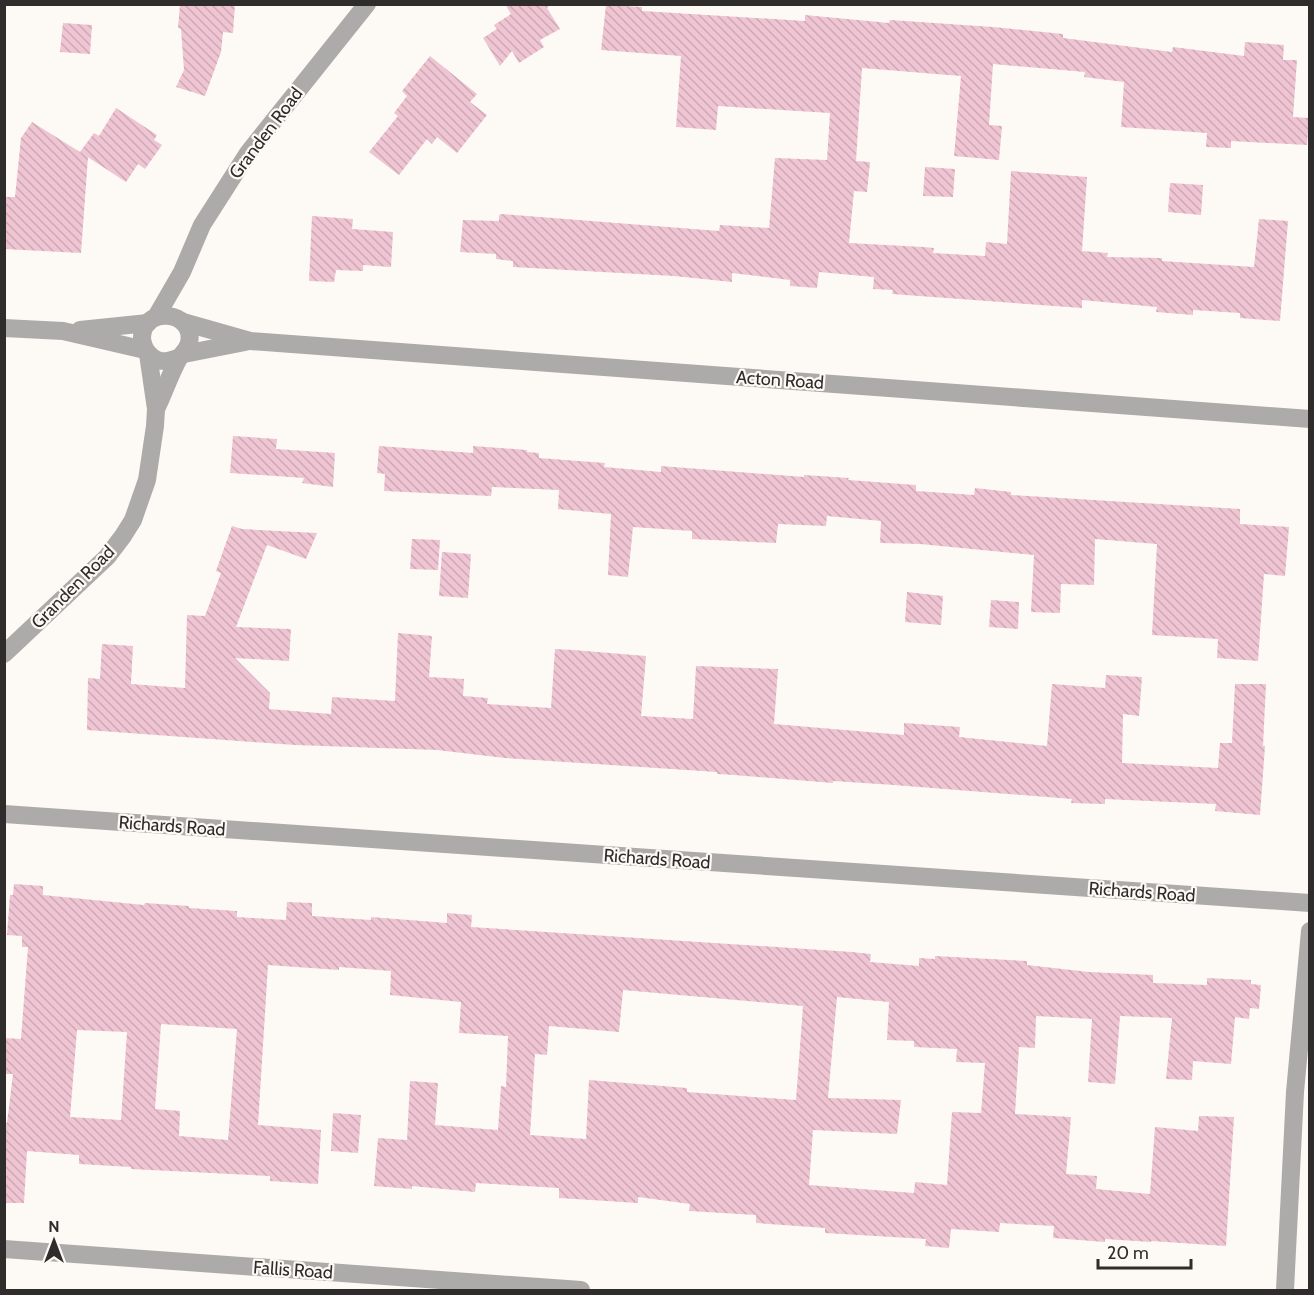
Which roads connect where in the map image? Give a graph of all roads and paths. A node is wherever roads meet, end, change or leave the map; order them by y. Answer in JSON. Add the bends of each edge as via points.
{"nodes":[{"id":1,"x":367,"y":4,"type":"edge"},
{"id":2,"x":182,"y":272,"type":"junction"},
{"id":3,"x":152,"y":320,"type":"junction"},
{"id":4,"x":181,"y":321,"type":"junction"},
{"id":5,"x":4,"y":328,"type":"edge"},
{"id":6,"x":63,"y":332,"type":"junction"},
{"id":7,"x":250,"y":341,"type":"junction"},
{"id":8,"x":147,"y":352,"type":"junction"},
{"id":9,"x":182,"y":356,"type":"junction"},
{"id":10,"x":156,"y":409,"type":"junction"},
{"id":11,"x":1310,"y":419,"type":"edge"},
{"id":12,"x":4,"y":654,"type":"edge"},
{"id":13,"x":4,"y":814,"type":"edge"},
{"id":14,"x":1310,"y":903,"type":"edge"},
{"id":15,"x":1310,"y":931,"type":"edge"},
{"id":16,"x":4,"y":1249,"type":"edge"},
{"id":17,"x":581,"y":1290,"type":"edge"},
{"id":18,"x":1285,"y":1290,"type":"edge"}],
"edges":[{"from":1,"to":2,"type":"street","name":"Granden Road","via":[[248,153],[202,225]]},
{"from":2,"to":3,"type":"street","name":"Granden Road"},
{"from":2,"to":4,"type":"street","name":"Granden Road"},
{"from":3,"to":4,"type":"street","via":[[166,315]]},
{"from":3,"to":6,"type":"street"},
{"from":3,"to":8,"type":"street","via":[[142,336]]},
{"from":4,"to":7,"type":"street","name":"Acton Road"},
{"from":4,"to":9,"type":"street","via":[[189,336]]},
{"from":5,"to":6,"type":"street"},
{"from":6,"to":8,"type":"street"},
{"from":7,"to":9,"type":"street","name":"Acton Road"},
{"from":7,"to":11,"type":"street","name":"Acton Road"},
{"from":8,"to":9,"type":"street","via":[[161,362]]},
{"from":8,"to":10,"type":"street","name":"Granden Road"},
{"from":9,"to":10,"type":"street","name":"Granden Road"},
{"from":10,"to":12,"type":"street","name":"Granden Road","via":[[147,480],[123,537],[78,586]]},
{"from":13,"to":14,"type":"street","name":"Richards Road"},
{"from":15,"to":18,"type":"street","via":[[1295,1092]]},
{"from":16,"to":17,"type":"street","name":"Fallis Road"}]}
